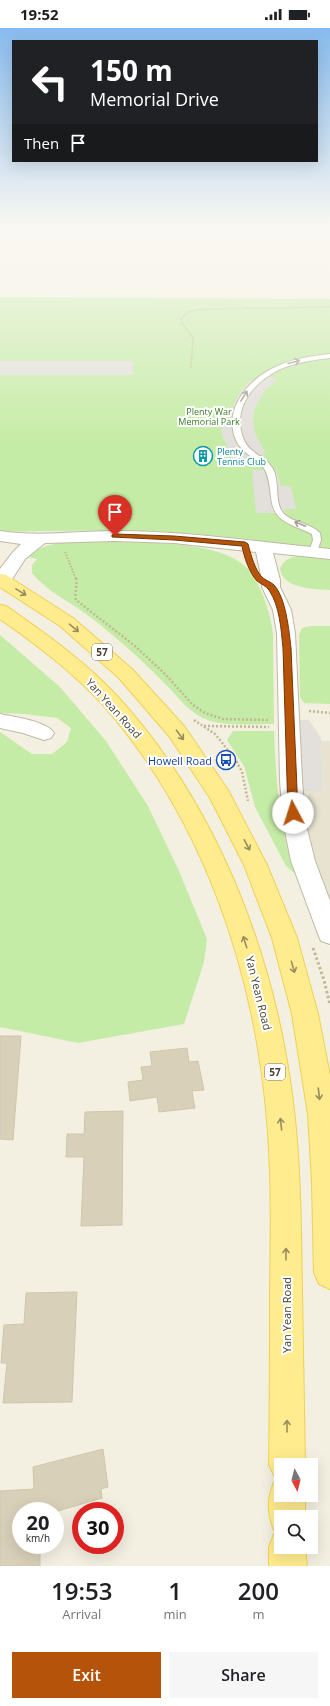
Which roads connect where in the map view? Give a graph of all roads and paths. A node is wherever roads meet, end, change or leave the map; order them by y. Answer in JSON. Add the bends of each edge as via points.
{"nodes":[{"id":1,"x":330,"y":307,"type":"edge"},
{"id":2,"x":330,"y":356,"type":"edge"},
{"id":3,"x":191,"y":368,"type":"dead end"},
{"id":4,"x":0,"y":536,"type":"edge"},
{"id":5,"x":64,"y":537,"type":"junction"},
{"id":6,"x":42,"y":538,"type":"junction"},
{"id":7,"x":19,"y":539,"type":"junction"},
{"id":8,"x":245,"y":544,"type":"junction"},
{"id":9,"x":0,"y":546,"type":"edge"},
{"id":10,"x":264,"y":546,"type":"junction"},
{"id":11,"x":322,"y":553,"type":"edge"},
{"id":12,"x":1,"y":580,"type":"edge"},
{"id":13,"x":271,"y":587,"type":"junction"},
{"id":14,"x":0,"y":610,"type":"edge"},
{"id":15,"x":0,"y":721,"type":"edge"},
{"id":16,"x":290,"y":724,"type":"junction"},
{"id":17,"x":202,"y":725,"type":"dead end"},
{"id":18,"x":44,"y":733,"type":"dead end"},
{"id":19,"x":330,"y":934,"type":"edge"},
{"id":20,"x":330,"y":1273,"type":"edge"},
{"id":21,"x":287,"y":1458,"type":"edge"},
{"id":22,"x":287,"y":1554,"type":"edge"},
{"id":23,"x":288,"y":1566,"type":"edge"}],
"edges":[{"from":1,"to":3,"type":"path","via":[[218,308],[187,313],[181,319],[193,338]]},
{"from":11,"to":2,"type":"lane","one_way":true,"via":[[316,533],[281,516],[278,512],[270,471],[243,446],[236,423],[241,401],[260,377],[292,363]]},
{"from":4,"to":7,"type":"street"},
{"from":5,"to":6,"type":"street"},
{"from":5,"to":8,"type":"street","via":[[160,537]]},
{"from":5,"to":16,"type":"path","via":[[65,554],[77,582],[74,593],[76,600],[161,670],[193,705],[205,713],[223,719]]},
{"from":6,"to":7,"type":"street"},
{"from":6,"to":12,"type":"street","via":[[25,548]]},
{"from":7,"to":9,"type":"street"},
{"from":8,"to":10,"type":"street"},
{"from":8,"to":13,"type":"street","via":[[248,557],[260,579]]},
{"from":10,"to":11,"type":"street"},
{"from":10,"to":13,"type":"street"},
{"from":12,"to":20,"type":"main road","number":"57","one_way":true,"via":[[67,622],[114,662],[155,704],[179,733],[218,792],[254,859],[284,937],[298,983],[317,1081],[325,1147]]},
{"from":13,"to":16,"type":"street","via":[[282,610],[286,633]]},
{"from":21,"to":14,"type":"main road","name":"Yan Yean Road","number":"57","one_way":true,"via":[[284,1148],[269,1035],[256,976],[240,923],[222,876],[196,823],[178,791],[142,739],[82,673],[39,637]]},
{"from":15,"to":18,"type":"street"},
{"from":16,"to":17,"type":"path","via":[[221,727]]},
{"from":16,"to":19,"type":"street","via":[[294,821],[303,861]]},
{"from":22,"to":23,"type":"main road"}]}
